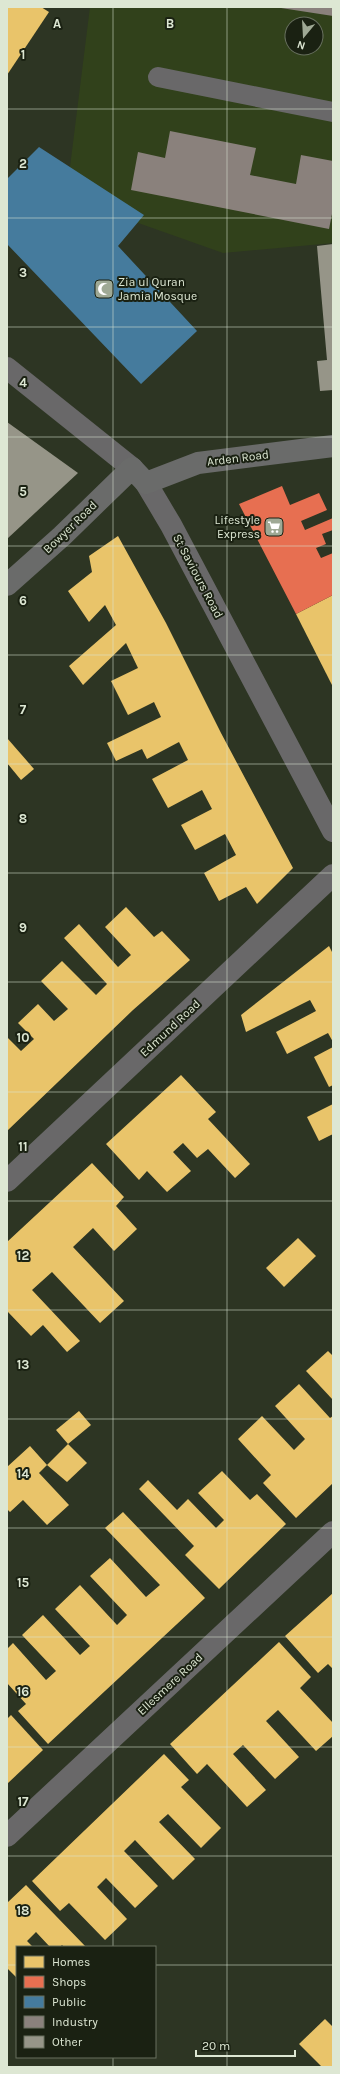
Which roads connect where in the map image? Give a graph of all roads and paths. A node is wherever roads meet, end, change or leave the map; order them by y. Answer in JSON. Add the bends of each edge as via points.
{"nodes":[{"id":1,"x":158,"y":77,"type":"dead end"},
{"id":2,"x":333,"y":112,"type":"edge"},
{"id":3,"x":7,"y":368,"type":"edge"},
{"id":4,"x":333,"y":446,"type":"edge"},
{"id":5,"x":139,"y":475,"type":"junction"},
{"id":6,"x":7,"y":585,"type":"edge"},
{"id":7,"x":333,"y":831,"type":"edge"},
{"id":8,"x":333,"y":875,"type":"edge"},
{"id":9,"x":7,"y":1181,"type":"edge"},
{"id":10,"x":333,"y":1532,"type":"edge"},
{"id":11,"x":7,"y":1836,"type":"edge"}],
"edges":[{"from":1,"to":2,"type":"lane"},
{"from":3,"to":5,"type":"street","name":"St Saviours Road"},
{"from":4,"to":5,"type":"main road","name":"Arden Road","via":[[198,463]]},
{"from":5,"to":6,"type":"main road","name":"Bowyer Road","via":[[62,536]]},
{"from":5,"to":7,"type":"street","name":"St Saviours Road","via":[[171,525]]},
{"from":8,"to":9,"type":"street","name":"Edmund Road"},
{"from":10,"to":11,"type":"street","name":"Ellesmere Road"}]}
